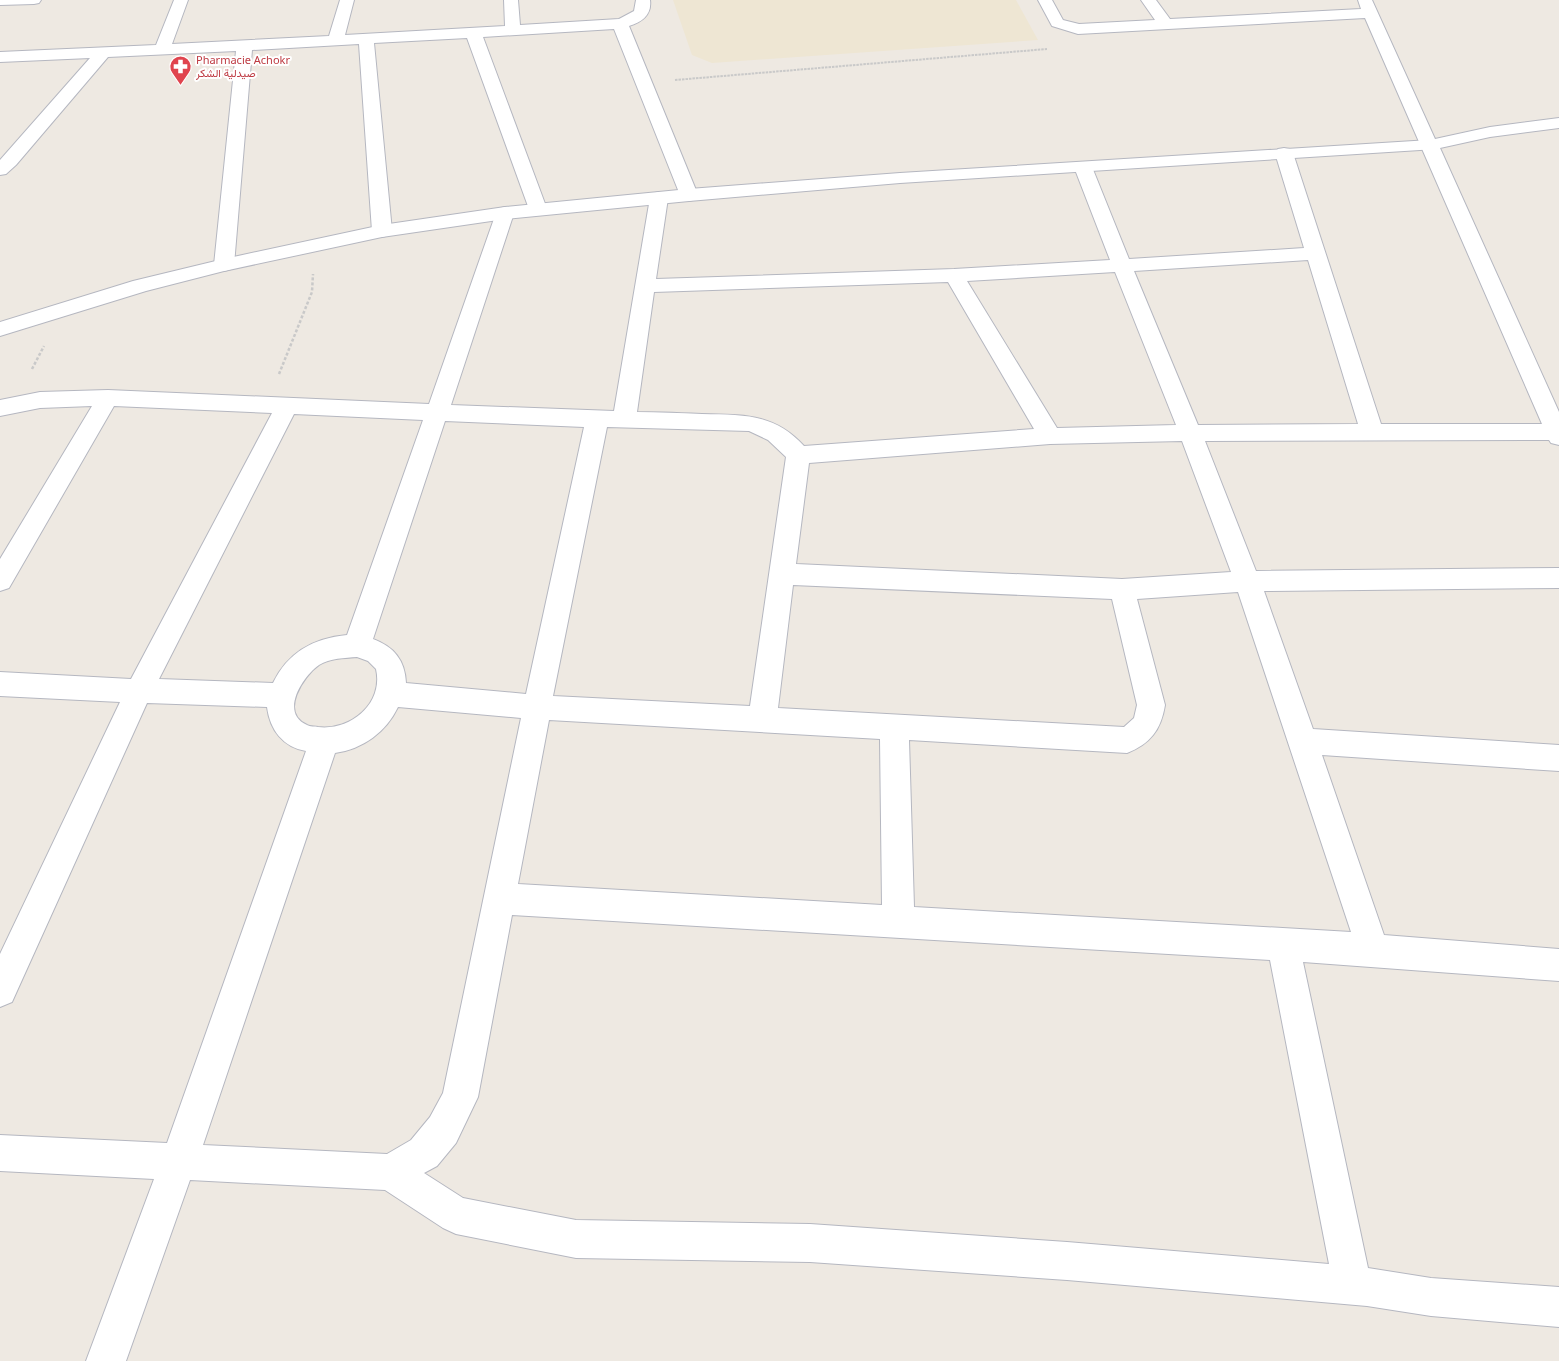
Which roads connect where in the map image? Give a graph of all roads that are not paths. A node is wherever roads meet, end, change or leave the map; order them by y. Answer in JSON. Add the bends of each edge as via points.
{"nodes":[{"id":1,"x":34,"y":0,"type":"edge"},
{"id":2,"x":181,"y":0,"type":"edge"},
{"id":3,"x":347,"y":0,"type":"edge"},
{"id":4,"x":511,"y":0,"type":"edge"},
{"id":5,"x":643,"y":0,"type":"edge"},
{"id":6,"x":1045,"y":0,"type":"edge"},
{"id":7,"x":1148,"y":0,"type":"edge"},
{"id":8,"x":0,"y":2,"type":"edge"},
{"id":9,"x":1368,"y":7,"type":"edge"},
{"id":10,"x":620,"y":24,"type":"junction"},
{"id":11,"x":1166,"y":24,"type":"junction"},
{"id":12,"x":513,"y":30,"type":"junction"},
{"id":13,"x":473,"y":32,"type":"junction"},
{"id":14,"x":366,"y":39,"type":"junction"},
{"id":15,"x":336,"y":40,"type":"junction"},
{"id":16,"x":244,"y":46,"type":"junction"},
{"id":17,"x":162,"y":50,"type":"junction"},
{"id":18,"x":102,"y":53,"type":"junction"},
{"id":19,"x":0,"y":57,"type":"edge"},
{"id":20,"x":1559,"y":123,"type":"edge"},
{"id":21,"x":1430,"y":146,"type":"junction"},
{"id":22,"x":1284,"y":153,"type":"junction"},
{"id":23,"x":1083,"y":167,"type":"junction"},
{"id":24,"x":0,"y":170,"type":"edge"},
{"id":25,"x":689,"y":194,"type":"junction"},
{"id":26,"x":658,"y":198,"type":"junction"},
{"id":27,"x":538,"y":209,"type":"junction"},
{"id":28,"x":505,"y":213,"type":"junction"},
{"id":29,"x":382,"y":231,"type":"junction"},
{"id":30,"x":1314,"y":254,"type":"junction"},
{"id":31,"x":224,"y":264,"type":"junction"},
{"id":32,"x":1122,"y":265,"type":"junction"},
{"id":33,"x":954,"y":275,"type":"junction"},
{"id":34,"x":645,"y":286,"type":"junction"},
{"id":35,"x":0,"y":329,"type":"edge"},
{"id":36,"x":108,"y":398,"type":"junction"},
{"id":37,"x":277,"y":405,"type":"junction"},
{"id":38,"x":7,"y":406,"type":"edge"},
{"id":39,"x":436,"y":411,"type":"junction"},
{"id":40,"x":610,"y":420,"type":"junction"},
{"id":41,"x":1372,"y":432,"type":"junction"},
{"id":42,"x":1191,"y":433,"type":"junction"},
{"id":43,"x":1558,"y":434,"type":"edge"},
{"id":44,"x":1050,"y":436,"type":"junction"},
{"id":45,"x":798,"y":455,"type":"junction"},
{"id":46,"x":782,"y":574,"type":"junction"},
{"id":47,"x":1559,"y":578,"type":"edge"},
{"id":48,"x":0,"y":581,"type":"edge"},
{"id":49,"x":1248,"y":582,"type":"junction"},
{"id":50,"x":1122,"y":589,"type":"junction"},
{"id":51,"x":358,"y":646,"type":"junction"},
{"id":52,"x":0,"y":684,"type":"edge"},
{"id":53,"x":139,"y":691,"type":"junction"},
{"id":54,"x":391,"y":694,"type":"junction"},
{"id":55,"x":280,"y":695,"type":"junction"},
{"id":56,"x":536,"y":707,"type":"junction"},
{"id":57,"x":762,"y":718,"type":"junction"},
{"id":58,"x":894,"y":726,"type":"junction"},
{"id":59,"x":1302,"y":741,"type":"junction"},
{"id":60,"x":324,"y":742,"type":"junction"},
{"id":61,"x":1559,"y":758,"type":"edge"},
{"id":62,"x":499,"y":900,"type":"junction"},
{"id":63,"x":898,"y":923,"type":"junction"},
{"id":64,"x":1283,"y":945,"type":"junction"},
{"id":65,"x":1373,"y":950,"type":"junction"},
{"id":66,"x":1559,"y":965,"type":"edge"},
{"id":67,"x":0,"y":990,"type":"edge"},
{"id":68,"x":0,"y":1153,"type":"edge"},
{"id":69,"x":179,"y":1161,"type":"junction"},
{"id":70,"x":390,"y":1172,"type":"junction"},
{"id":71,"x":1353,"y":1286,"type":"junction"},
{"id":72,"x":1559,"y":1307,"type":"edge"},
{"id":73,"x":106,"y":1361,"type":"edge"}],
"edges":[{"from":1,"to":8,"type":"street"},
{"from":2,"to":17,"type":"street"},
{"from":3,"to":15,"type":"street"},
{"from":4,"to":12,"type":"street"},
{"from":5,"to":10,"type":"street","via":[[642,12],[635,19]]},
{"from":6,"to":11,"type":"street","via":[[1057,23],[1078,30]]},
{"from":7,"to":11,"type":"street"},
{"from":9,"to":11,"type":"street"},
{"from":9,"to":21,"type":"street"},
{"from":10,"to":12,"type":"street"},
{"from":10,"to":25,"type":"street"},
{"from":12,"to":13,"type":"street"},
{"from":13,"to":14,"type":"street"},
{"from":13,"to":27,"type":"street"},
{"from":14,"to":15,"type":"street"},
{"from":14,"to":29,"type":"street"},
{"from":15,"to":16,"type":"street"},
{"from":16,"to":17,"type":"street"},
{"from":16,"to":31,"type":"street"},
{"from":17,"to":18,"type":"street"},
{"from":18,"to":19,"type":"street"},
{"from":18,"to":24,"type":"street"},
{"from":20,"to":21,"type":"street","via":[[1490,132]]},
{"from":21,"to":22,"type":"street"},
{"from":21,"to":43,"type":"street"},
{"from":22,"to":23,"type":"street"},
{"from":22,"to":30,"type":"street"},
{"from":23,"to":25,"type":"street"},
{"from":23,"to":32,"type":"street"},
{"from":25,"to":26,"type":"street"},
{"from":26,"to":27,"type":"street"},
{"from":26,"to":34,"type":"street"},
{"from":27,"to":28,"type":"street"},
{"from":28,"to":29,"type":"street"},
{"from":28,"to":39,"type":"street"},
{"from":29,"to":31,"type":"street"},
{"from":30,"to":32,"type":"street"},
{"from":30,"to":41,"type":"street"},
{"from":31,"to":35,"type":"street"},
{"from":32,"to":33,"type":"street"},
{"from":32,"to":42,"type":"street"},
{"from":33,"to":34,"type":"street"},
{"from":33,"to":44,"type":"street"},
{"from":34,"to":40,"type":"street"},
{"from":36,"to":37,"type":"street"},
{"from":36,"to":38,"type":"street","via":[[59,399]]},
{"from":36,"to":48,"type":"street"},
{"from":37,"to":39,"type":"street"},
{"from":37,"to":53,"type":"street"},
{"from":39,"to":40,"type":"street"},
{"from":39,"to":51,"type":"street"},
{"from":40,"to":45,"type":"street","via":[[749,423],[771,429]]},
{"from":40,"to":56,"type":"street"},
{"from":41,"to":42,"type":"street"},
{"from":41,"to":43,"type":"street"},
{"from":42,"to":44,"type":"street"},
{"from":42,"to":49,"type":"street"},
{"from":44,"to":45,"type":"street"},
{"from":45,"to":46,"type":"street"},
{"from":46,"to":50,"type":"street"},
{"from":46,"to":57,"type":"street"},
{"from":47,"to":49,"type":"street"},
{"from":49,"to":50,"type":"street"},
{"from":49,"to":59,"type":"street"},
{"from":50,"to":58,"type":"street","via":[[1151,706],[1149,722],[1138,734],[1127,740]]},
{"from":51,"to":54,"type":"street","via":[[374,651],[387,662],[392,677]]},
{"from":51,"to":55,"type":"street","via":[[333,648],[310,658],[292,674]]},
{"from":52,"to":53,"type":"street"},
{"from":53,"to":55,"type":"street"},
{"from":53,"to":67,"type":"street"},
{"from":54,"to":56,"type":"street"},
{"from":54,"to":60,"type":"street","via":[[382,712],[366,728]]},
{"from":55,"to":60,"type":"street","via":[[282,718],[298,736]]},
{"from":56,"to":57,"type":"street"},
{"from":56,"to":62,"type":"street"},
{"from":57,"to":58,"type":"street"},
{"from":58,"to":63,"type":"street"},
{"from":59,"to":61,"type":"street"},
{"from":59,"to":65,"type":"street"},
{"from":60,"to":69,"type":"street"},
{"from":62,"to":63,"type":"street"},
{"from":62,"to":70,"type":"street","via":[[460,1097],[443,1130],[424,1153]]},
{"from":63,"to":64,"type":"street"},
{"from":64,"to":65,"type":"street"},
{"from":64,"to":71,"type":"street"},
{"from":65,"to":66,"type":"street"},
{"from":68,"to":69,"type":"street"},
{"from":69,"to":70,"type":"street"},
{"from":69,"to":73,"type":"street"},
{"from":70,"to":71,"type":"street","via":[[456,1216],[576,1239],[810,1242]]},
{"from":71,"to":72,"type":"street","via":[[1431,1297]]}]}
